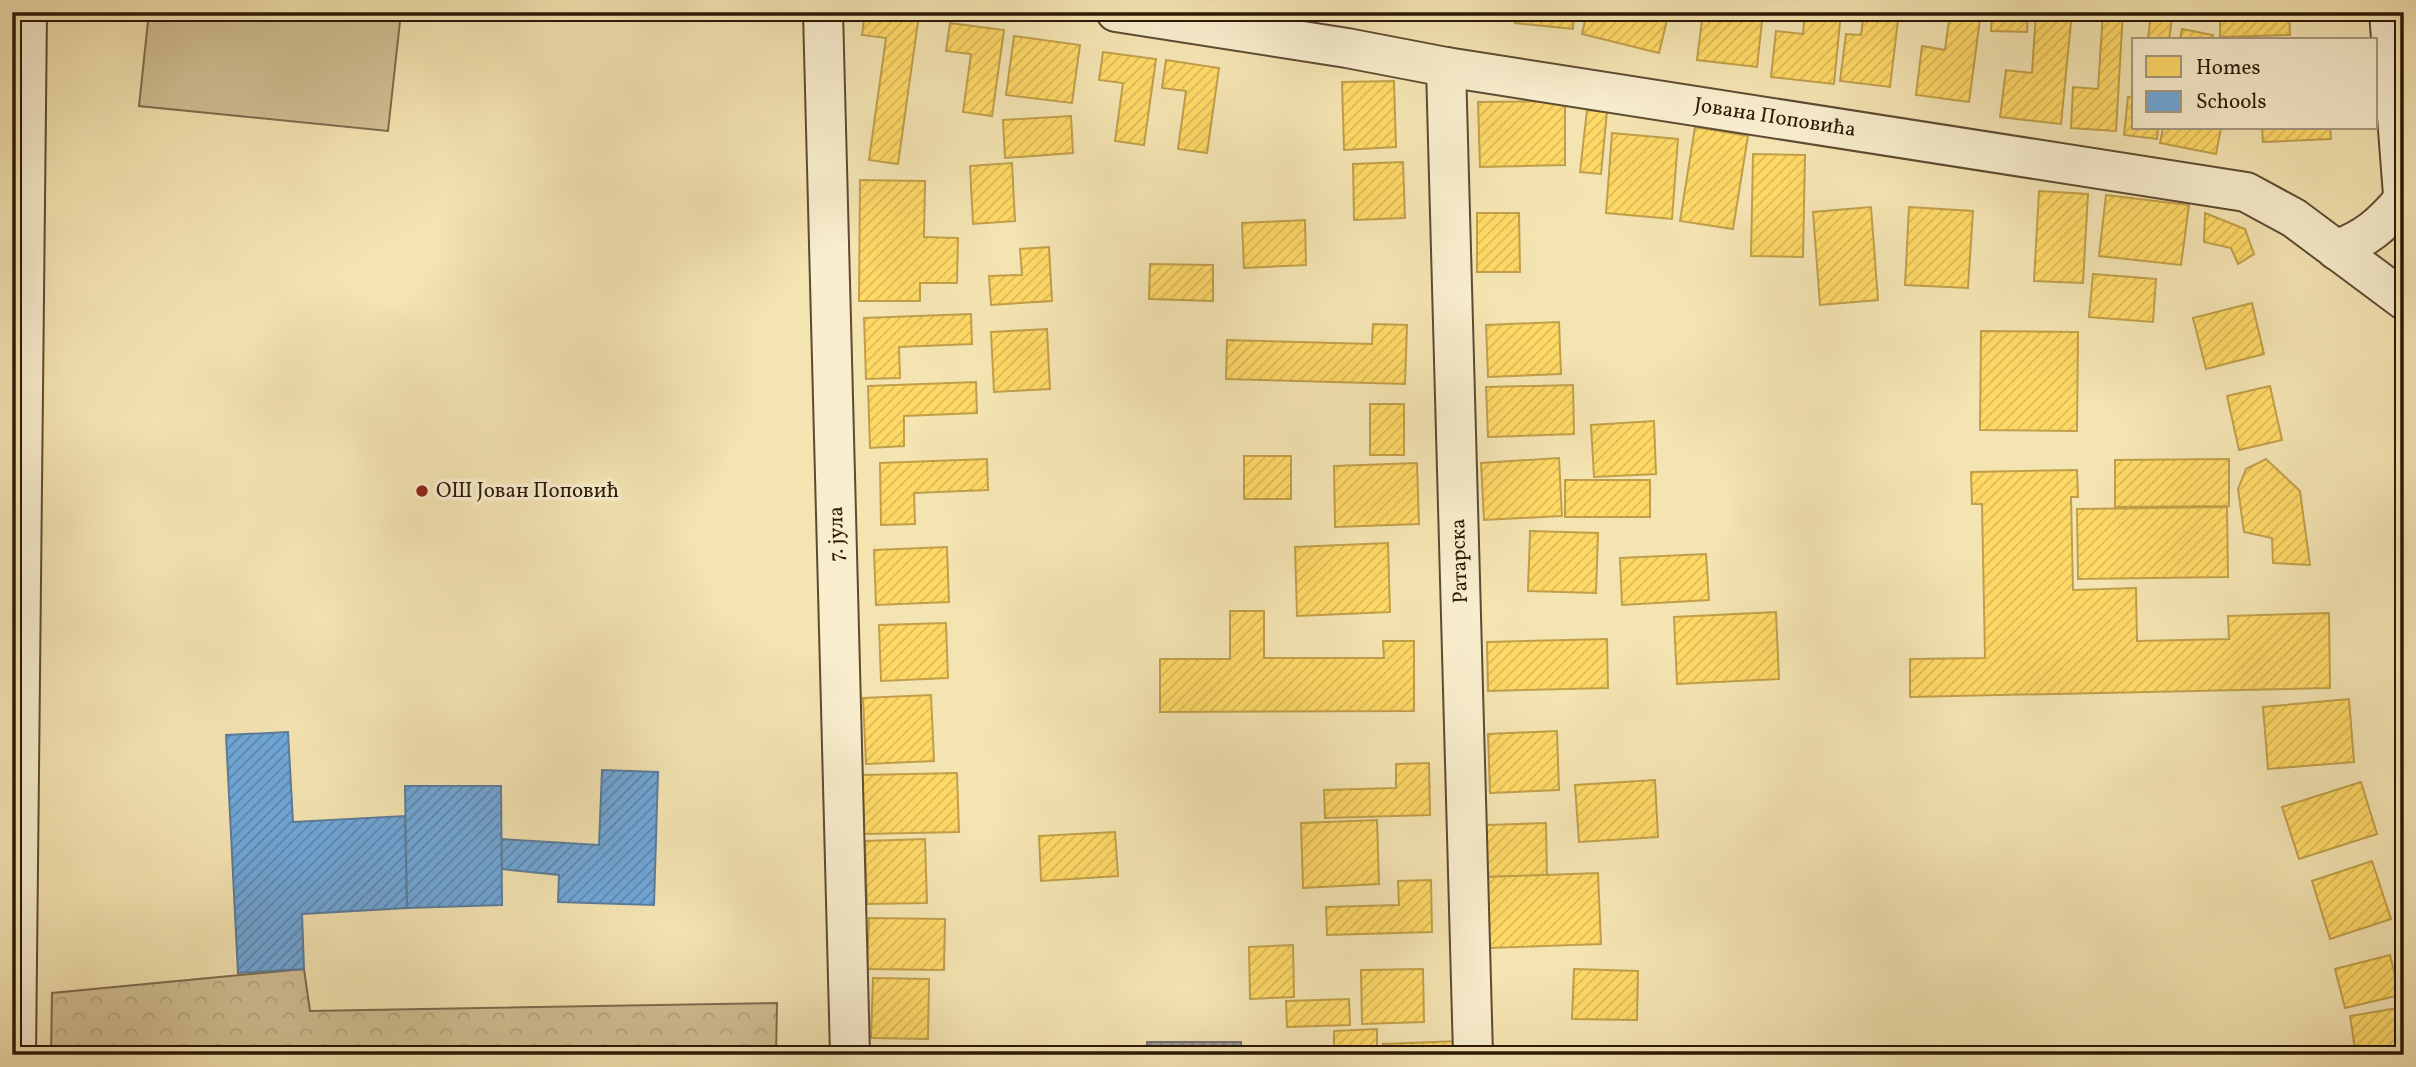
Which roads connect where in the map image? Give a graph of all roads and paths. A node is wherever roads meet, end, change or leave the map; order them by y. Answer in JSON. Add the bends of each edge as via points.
{"nodes":[{"id":1,"x":27,"y":12,"type":"edge"},
{"id":2,"x":823,"y":12,"type":"edge"},
{"id":3,"x":1116,"y":12,"type":"edge"},
{"id":4,"x":2389,"y":12,"type":"edge"},
{"id":5,"x":1446,"y":67,"type":"junction"},
{"id":6,"x":2403,"y":200,"type":"edge"},
{"id":7,"x":2404,"y":208,"type":"edge"},
{"id":8,"x":2336,"y":250,"type":"junction"},
{"id":9,"x":2404,"y":300,"type":"edge"},
{"id":10,"x":16,"y":1055,"type":"edge"},
{"id":11,"x":850,"y":1055,"type":"edge"},
{"id":12,"x":1473,"y":1055,"type":"edge"}],
"edges":[{"from":1,"to":10,"type":"street"},
{"from":2,"to":11,"type":"street","name":"7. јула"},
{"from":3,"to":5,"type":"street","name":"Јована Поповића"},
{"from":4,"to":6,"type":"street"},
{"from":5,"to":8,"type":"street","name":"Јована Поповића","via":[[2246,192],[2294,218]]},
{"from":5,"to":12,"type":"street","name":"Ратарска"},
{"from":6,"to":7,"type":"street"},
{"from":6,"to":8,"type":"street","via":[[2368,235]]},
{"from":8,"to":9,"type":"street","name":"Јована Поповића"}]}
